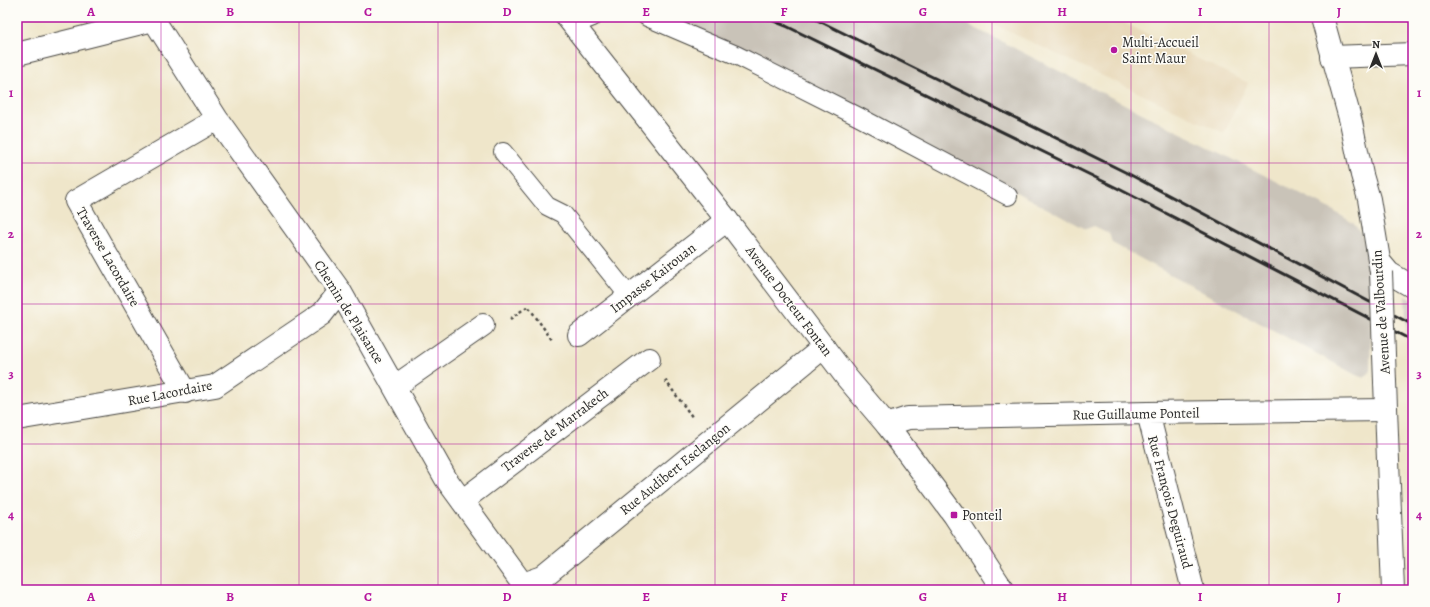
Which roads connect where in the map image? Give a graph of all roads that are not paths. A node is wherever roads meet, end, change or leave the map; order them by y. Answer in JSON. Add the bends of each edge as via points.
{"nodes":[{"id":1,"x":593,"y":17,"type":"edge"},
{"id":2,"x":646,"y":17,"type":"edge"},
{"id":3,"x":1322,"y":17,"type":"edge"},
{"id":4,"x":154,"y":18,"type":"edge"},
{"id":5,"x":570,"y":21,"type":"edge"},
{"id":6,"x":17,"y":54,"type":"edge"},
{"id":7,"x":1413,"y":54,"type":"edge"},
{"id":8,"x":1332,"y":57,"type":"junction"},
{"id":9,"x":216,"y":118,"type":"junction"},
{"id":10,"x":503,"y":152,"type":"dead end"},
{"id":11,"x":1008,"y":196,"type":"dead end"},
{"id":12,"x":727,"y":220,"type":"junction"},
{"id":13,"x":1380,"y":267,"type":"junction"},
{"id":14,"x":1413,"y":287,"type":"edge"},
{"id":15,"x":340,"y":291,"type":"junction"},
{"id":16,"x":629,"y":296,"type":"junction"},
{"id":17,"x":483,"y":326,"type":"road end"},
{"id":18,"x":579,"y":335,"type":"road end"},
{"id":19,"x":824,"y":347,"type":"junction"},
{"id":20,"x":649,"y":359,"type":"dead end"},
{"id":21,"x":394,"y":387,"type":"junction"},
{"id":22,"x":185,"y":392,"type":"junction"},
{"id":23,"x":1386,"y":410,"type":"junction"},
{"id":24,"x":1148,"y":413,"type":"junction"},
{"id":25,"x":17,"y":418,"type":"edge"},
{"id":26,"x":887,"y":425,"type":"junction"},
{"id":27,"x":462,"y":501,"type":"junction"},
{"id":28,"x":525,"y":587,"type":"edge"},
{"id":29,"x":1003,"y":590,"type":"edge"},
{"id":30,"x":1193,"y":590,"type":"edge"},
{"id":31,"x":1393,"y":590,"type":"edge"}],
"edges":[{"from":1,"to":5,"type":"lane"},
{"from":2,"to":11,"type":"lane","via":[[736,55]]},
{"from":3,"to":8,"type":"street","name":"Avenue de Valbourdin"},
{"from":4,"to":6,"type":"street"},
{"from":4,"to":9,"type":"street","name":"Chemin de Plaisance"},
{"from":5,"to":12,"type":"street","name":"Avenue Docteur Fontan"},
{"from":7,"to":8,"type":"street"},
{"from":8,"to":13,"type":"street","name":"Avenue de Valbourdin","via":[[1369,199]]},
{"from":9,"to":15,"type":"street","name":"Chemin de Plaisance"},
{"from":9,"to":22,"type":"street","name":"Traverse Lacordaire","via":[[76,201]]},
{"from":10,"to":16,"type":"lane","via":[[547,206],[562,214]]},
{"from":12,"to":16,"type":"street","name":"Impasse Kairouan"},
{"from":12,"to":19,"type":"street","name":"Avenue Docteur Fontan"},
{"from":13,"to":14,"type":"street"},
{"from":13,"to":23,"type":"street","name":"Avenue de Valbourdin","bridge":true},
{"from":15,"to":21,"type":"street","name":"Chemin de Plaisance"},
{"from":15,"to":22,"type":"street","name":"Rue Lacordaire","via":[[322,314],[215,386]]},
{"from":16,"to":18,"type":"street","name":"Impasse Kairouan"},
{"from":17,"to":21,"type":"street"},
{"from":19,"to":26,"type":"street","name":"Avenue Docteur Fontan"},
{"from":19,"to":28,"type":"street","name":"Rue Audibert Esclangon","via":[[543,577]]},
{"from":20,"to":27,"type":"street","name":"Traverse de Marrakech"},
{"from":21,"to":27,"type":"street","name":"Chemin de Plaisance","via":[[446,479]]},
{"from":22,"to":25,"type":"street","name":"Rue Lacordaire"},
{"from":23,"to":24,"type":"street","name":"Rue Guillaume Ponteil"},
{"from":23,"to":31,"type":"street","name":"Avenue de Valbourdin"},
{"from":24,"to":26,"type":"street","name":"Rue Guillaume Ponteil","via":[[908,418]]},
{"from":24,"to":30,"type":"street","name":"Rue François Deguiraud"},
{"from":26,"to":29,"type":"street","name":"Avenue Docteur Fontan","via":[[954,515]]},
{"from":27,"to":28,"type":"street","name":"Chemin de Plaisance"}]}
